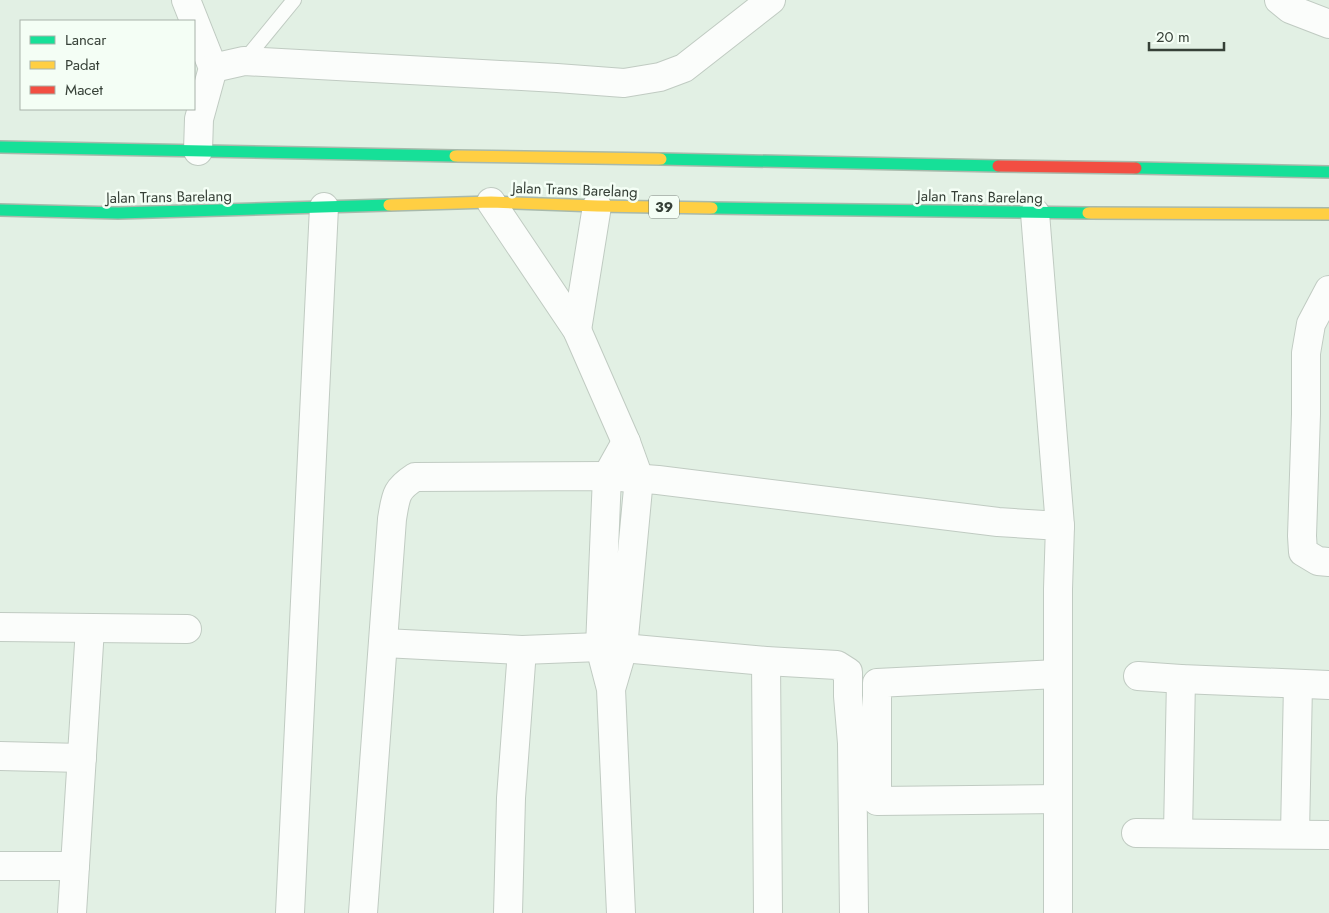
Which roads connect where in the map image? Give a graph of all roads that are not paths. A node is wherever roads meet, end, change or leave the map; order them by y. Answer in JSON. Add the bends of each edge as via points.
{"nodes":[{"id":1,"x":186,"y":0,"type":"edge"},
{"id":2,"x":294,"y":0,"type":"edge"},
{"id":3,"x":771,"y":0,"type":"edge"},
{"id":4,"x":1279,"y":0,"type":"edge"},
{"id":5,"x":194,"y":20,"type":"edge"},
{"id":6,"x":195,"y":23,"type":"edge"},
{"id":7,"x":1329,"y":24,"type":"edge"},
{"id":8,"x":244,"y":61,"type":"junction"},
{"id":9,"x":213,"y":68,"type":"junction"},
{"id":10,"x":0,"y":146,"type":"edge"},
{"id":11,"x":198,"y":151,"type":"junction"},
{"id":12,"x":1329,"y":172,"type":"edge"},
{"id":13,"x":491,"y":202,"type":"junction"},
{"id":14,"x":597,"y":206,"type":"junction"},
{"id":15,"x":324,"y":207,"type":"junction"},
{"id":16,"x":0,"y":210,"type":"edge"},
{"id":17,"x":1035,"y":213,"type":"junction"},
{"id":18,"x":1329,"y":214,"type":"edge"},
{"id":19,"x":1329,"y":290,"type":"edge"},
{"id":20,"x":578,"y":330,"type":"junction"},
{"id":21,"x":626,"y":442,"type":"junction"},
{"id":22,"x":607,"y":476,"type":"junction"},
{"id":23,"x":639,"y":478,"type":"junction"},
{"id":24,"x":1060,"y":526,"type":"junction"},
{"id":25,"x":1329,"y":562,"type":"edge"},
{"id":26,"x":0,"y":627,"type":"edge"},
{"id":27,"x":90,"y":628,"type":"junction"},
{"id":28,"x":187,"y":629,"type":"dead end"},
{"id":29,"x":384,"y":643,"type":"junction"},
{"id":30,"x":612,"y":648,"type":"junction"},
{"id":31,"x":522,"y":650,"type":"junction"},
{"id":32,"x":766,"y":661,"type":"junction"},
{"id":33,"x":1058,"y":674,"type":"junction"},
{"id":34,"x":1138,"y":676,"type":"dead end"},
{"id":35,"x":1182,"y":679,"type":"junction"},
{"id":36,"x":1298,"y":684,"type":"junction"},
{"id":37,"x":1329,"y":684,"type":"edge"},
{"id":38,"x":0,"y":756,"type":"edge"},
{"id":39,"x":82,"y":758,"type":"junction"},
{"id":40,"x":1058,"y":799,"type":"junction"},
{"id":41,"x":1136,"y":833,"type":"dead end"},
{"id":42,"x":1178,"y":833,"type":"junction"},
{"id":43,"x":1295,"y":834,"type":"junction"},
{"id":44,"x":1329,"y":834,"type":"edge"},
{"id":45,"x":0,"y":866,"type":"edge"},
{"id":46,"x":75,"y":866,"type":"junction"},
{"id":47,"x":72,"y":913,"type":"edge"},
{"id":48,"x":290,"y":913,"type":"edge"},
{"id":49,"x":363,"y":913,"type":"edge"},
{"id":50,"x":508,"y":913,"type":"edge"},
{"id":51,"x":621,"y":913,"type":"edge"},
{"id":52,"x":768,"y":913,"type":"edge"},
{"id":53,"x":854,"y":913,"type":"edge"},
{"id":54,"x":1058,"y":913,"type":"edge"}],
"edges":[{"from":1,"to":5,"type":"street"},
{"from":2,"to":8,"type":"lane"},
{"from":3,"to":8,"type":"street","via":[[684,68],[660,77],[624,83]]},
{"from":4,"to":7,"type":"street","via":[[1290,9]]},
{"from":6,"to":9,"type":"street"},
{"from":8,"to":9,"type":"street"},
{"from":9,"to":11,"type":"street","via":[[199,119]]},
{"from":10,"to":11,"type":"highway","name":"Jalan Trans Barelang"},
{"from":11,"to":12,"type":"highway","name":"Jalan Trans Barelang"},
{"from":13,"to":14,"type":"highway","name":"Jalan Trans Barelang","number":"39"},
{"from":13,"to":15,"type":"highway","name":"Jalan Trans Barelang","number":"39"},
{"from":13,"to":20,"type":"street"},
{"from":14,"to":17,"type":"highway","name":"Jalan Trans Barelang","number":"39"},
{"from":14,"to":20,"type":"street"},
{"from":15,"to":16,"type":"highway","name":"Jalan Trans Barelang","number":"39","via":[[118,213]]},
{"from":15,"to":48,"type":"street"},
{"from":17,"to":18,"type":"highway","name":"Jalan Trans Barelang","number":"39"},
{"from":17,"to":24,"type":"street"},
{"from":19,"to":25,"type":"street","via":[[1311,324],[1306,353],[1302,536],[1303,552]]},
{"from":20,"to":21,"type":"street"},
{"from":21,"to":22,"type":"street"},
{"from":21,"to":23,"type":"street"},
{"from":22,"to":23,"type":"street"},
{"from":22,"to":29,"type":"street","via":[[415,477],[403,485],[396,495],[392,519]]},
{"from":22,"to":30,"type":"street"},
{"from":23,"to":24,"type":"street","via":[[998,522]]},
{"from":23,"to":30,"type":"street"},
{"from":24,"to":33,"type":"street"},
{"from":26,"to":27,"type":"street"},
{"from":27,"to":28,"type":"street"},
{"from":27,"to":39,"type":"street"},
{"from":29,"to":31,"type":"street"},
{"from":29,"to":49,"type":"street"},
{"from":30,"to":31,"type":"street"},
{"from":30,"to":32,"type":"street"},
{"from":30,"to":51,"type":"street"},
{"from":31,"to":50,"type":"street","via":[[511,798]]},
{"from":32,"to":52,"type":"street"},
{"from":32,"to":53,"type":"street","via":[[837,665],[848,672]]},
{"from":33,"to":40,"type":"street"},
{"from":33,"to":40,"type":"street","via":[[877,683],[877,801]]},
{"from":34,"to":35,"type":"street"},
{"from":35,"to":36,"type":"street"},
{"from":35,"to":42,"type":"street"},
{"from":36,"to":37,"type":"street"},
{"from":36,"to":43,"type":"street"},
{"from":38,"to":39,"type":"street"},
{"from":39,"to":46,"type":"street"},
{"from":40,"to":54,"type":"street"},
{"from":41,"to":42,"type":"street"},
{"from":42,"to":43,"type":"street"},
{"from":43,"to":44,"type":"street"},
{"from":45,"to":46,"type":"street"},
{"from":46,"to":47,"type":"street"}]}
